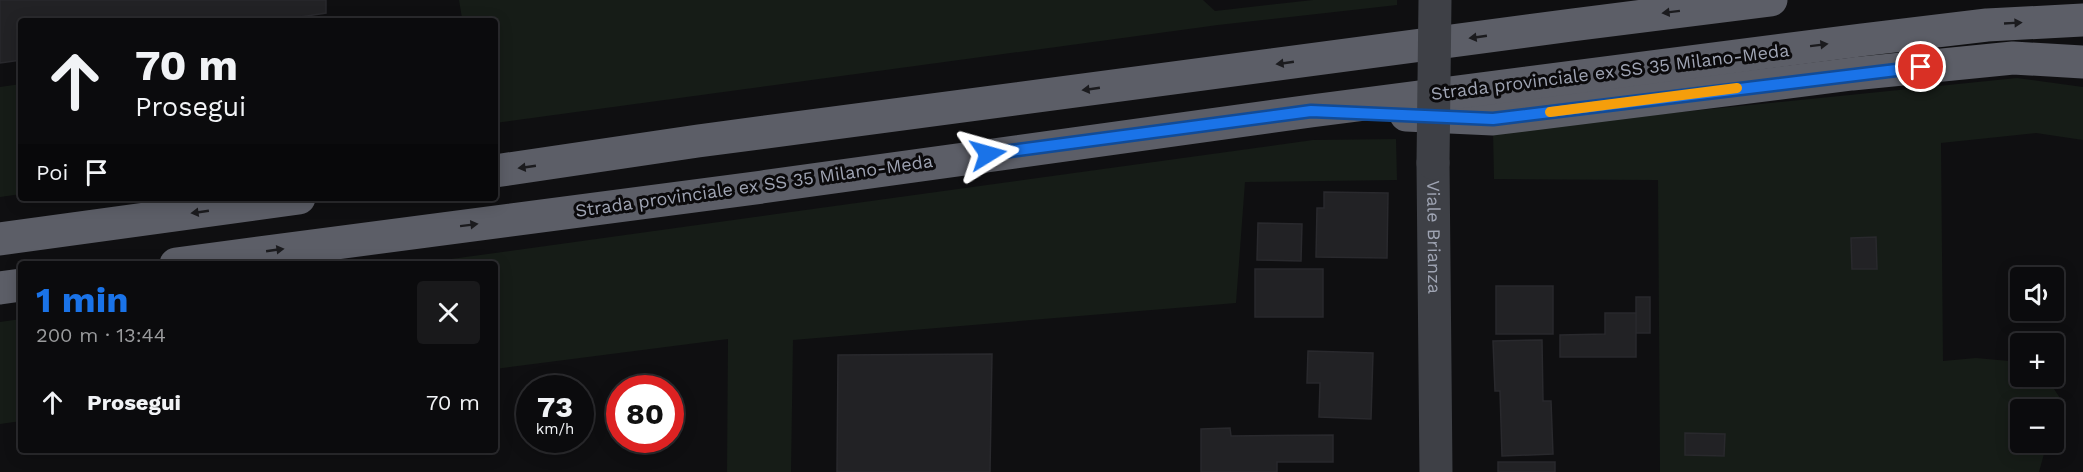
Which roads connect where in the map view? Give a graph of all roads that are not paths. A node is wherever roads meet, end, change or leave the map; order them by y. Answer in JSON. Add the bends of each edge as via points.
{"nodes":[{"id":1,"x":1435,"y":0,"type":"edge"},
{"id":2,"x":1771,"y":0,"type":"edge"},
{"id":3,"x":2083,"y":20,"type":"edge"},
{"id":4,"x":2083,"y":62,"type":"edge"},
{"id":5,"x":1311,"y":111,"type":"junction"},
{"id":6,"x":498,"y":171,"type":"edge"},
{"id":7,"x":277,"y":201,"type":"edge"},
{"id":8,"x":0,"y":239,"type":"edge"},
{"id":9,"x":199,"y":261,"type":"edge"},
{"id":10,"x":18,"y":285,"type":"edge"},
{"id":11,"x":0,"y":288,"type":"edge"},
{"id":12,"x":1436,"y":472,"type":"edge"}],
"edges":[{"from":1,"to":12,"type":"street","name":"Viale Brianza","bridge":true},
{"from":2,"to":6,"type":"highway","one_way":true,"via":[[710,139]]},
{"from":5,"to":3,"type":"highway","name":"Strada provinciale ex SS 35 Milano-Meda","one_way":true,"via":[[1861,39],[1987,25]]},
{"from":4,"to":5,"type":"highway","via":[[2013,58],[1841,75],[1493,119]]},
{"from":9,"to":5,"type":"highway","name":"Strada provinciale ex SS 35 Milano-Meda","one_way":true},
{"from":7,"to":8,"type":"highway","one_way":true},
{"from":10,"to":11,"type":"highway"}]}
